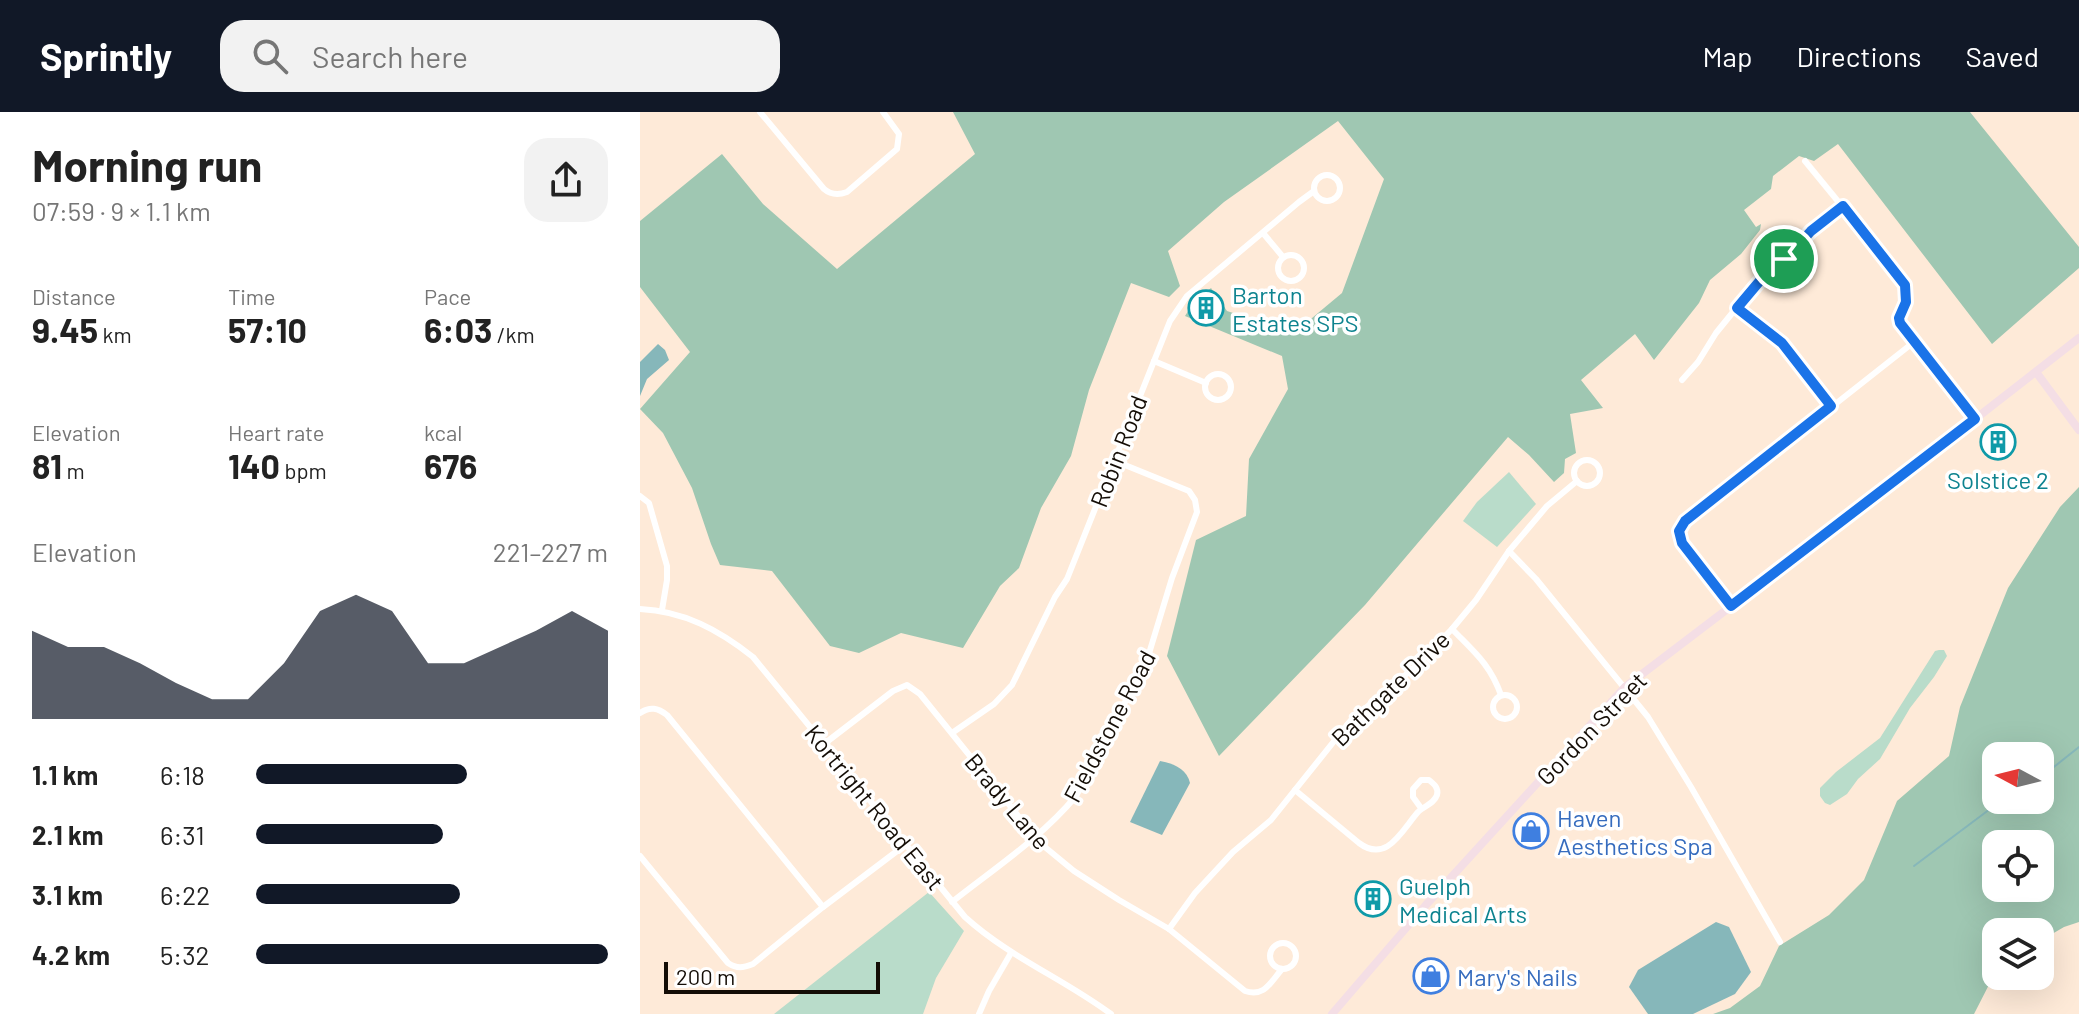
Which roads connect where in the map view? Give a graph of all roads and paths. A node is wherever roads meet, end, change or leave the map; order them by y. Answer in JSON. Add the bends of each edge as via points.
{"nodes":[{"id":1,"x":760,"y":112,"type":"edge"},
{"id":2,"x":883,"y":112,"type":"edge"},
{"id":3,"x":1805,"y":161,"type":"dead end"},
{"id":4,"x":1314,"y":191,"type":"junction"},
{"id":5,"x":1843,"y":206,"type":"junction"},
{"id":6,"x":1263,"y":233,"type":"junction"},
{"id":7,"x":1283,"y":257,"type":"junction"},
{"id":8,"x":1737,"y":308,"type":"junction"},
{"id":9,"x":2079,"y":338,"type":"edge"},
{"id":10,"x":1914,"y":342,"type":"junction"},
{"id":11,"x":1154,"y":361,"type":"junction"},
{"id":12,"x":2036,"y":372,"type":"junction"},
{"id":13,"x":1682,"y":380,"type":"dead end"},
{"id":14,"x":1206,"y":383,"type":"junction"},
{"id":15,"x":1831,"y":406,"type":"junction"},
{"id":16,"x":1975,"y":419,"type":"junction"},
{"id":17,"x":2079,"y":430,"type":"edge"},
{"id":18,"x":1115,"y":461,"type":"junction"},
{"id":19,"x":1577,"y":481,"type":"junction"},
{"id":20,"x":640,"y":496,"type":"edge"},
{"id":21,"x":1509,"y":551,"type":"junction"},
{"id":22,"x":1731,"y":606,"type":"junction"},
{"id":23,"x":640,"y":609,"type":"edge"},
{"id":24,"x":662,"y":610,"type":"junction"},
{"id":25,"x":1452,"y":629,"type":"junction"},
{"id":26,"x":1625,"y":687,"type":"junction"},
{"id":27,"x":1501,"y":695,"type":"junction"},
{"id":28,"x":640,"y":713,"type":"edge"},
{"id":29,"x":952,"y":733,"type":"junction"},
{"id":30,"x":824,"y":744,"type":"junction"},
{"id":31,"x":1295,"y":790,"type":"junction"},
{"id":32,"x":1421,"y":808,"type":"junction"},
{"id":33,"x":1035,"y":838,"type":"junction"},
{"id":34,"x":905,"y":845,"type":"junction"},
{"id":35,"x":640,"y":856,"type":"edge"},
{"id":36,"x":952,"y":902,"type":"junction"},
{"id":37,"x":823,"y":907,"type":"junction"},
{"id":38,"x":1169,"y":929,"type":"junction"},
{"id":39,"x":1780,"y":942,"type":"dead end"},
{"id":40,"x":1011,"y":953,"type":"junction"},
{"id":41,"x":1282,"y":969,"type":"junction"},
{"id":42,"x":1100,"y":1011,"type":"edge"},
{"id":43,"x":979,"y":1014,"type":"edge"},
{"id":44,"x":1111,"y":1014,"type":"edge"},
{"id":45,"x":1332,"y":1014,"type":"edge"}],
"edges":[{"from":1,"to":2,"type":"street","via":[[824,189],[837,194],[847,192],[897,149],[899,134]]},
{"from":3,"to":5,"type":"street"},
{"from":4,"to":4,"type":"street","name":"Robin Road","via":[[1321,177],[1339,184],[1331,201],[1319,199]]},
{"from":4,"to":6,"type":"street","name":"Robin Road"},
{"from":5,"to":8,"type":"street","via":[[1764,276]]},
{"from":5,"to":10,"type":"street","via":[[1905,285],[1906,302],[1899,318]]},
{"from":6,"to":7,"type":"street"},
{"from":6,"to":11,"type":"street","name":"Robin Road","via":[[1187,296]]},
{"from":7,"to":7,"type":"street","via":[[1279,274],[1289,281],[1301,277],[1302,260]]},
{"from":8,"to":13,"type":"street"},
{"from":8,"to":15,"type":"street","via":[[1782,343]]},
{"from":9,"to":12,"type":"main road","name":"Gordon Street"},
{"from":10,"to":15,"type":"street"},
{"from":10,"to":16,"type":"street"},
{"from":11,"to":14,"type":"street"},
{"from":11,"to":18,"type":"street","name":"Robin Road"},
{"from":12,"to":16,"type":"main road","name":"Gordon Street"},
{"from":12,"to":17,"type":"main road"},
{"from":14,"to":14,"type":"street","via":[[1220,374],[1228,378],[1230,391],[1214,399]]},
{"from":15,"to":22,"type":"street","via":[[1679,531],[1682,543]]},
{"from":16,"to":22,"type":"main road","name":"Gordon Street"},
{"from":18,"to":29,"type":"street","name":"Robin Road","via":[[1067,579],[1012,685]]},
{"from":18,"to":33,"type":"street","name":"Fieldstone Road","via":[[1189,491],[1197,512],[1147,660],[1076,796]]},
{"from":19,"to":19,"type":"street","name":"Bathgate Drive","via":[[1584,486],[1596,483],[1601,471],[1597,463],[1579,463]]},
{"from":19,"to":21,"type":"street","name":"Bathgate Drive","via":[[1547,506]]},
{"from":20,"to":24,"type":"street","via":[[649,503],[667,566]]},
{"from":21,"to":25,"type":"street","name":"Bathgate Drive"},
{"from":21,"to":26,"type":"street"},
{"from":22,"to":26,"type":"main road","name":"Gordon Street"},
{"from":23,"to":24,"type":"street","name":"Kortright Road East"},
{"from":24,"to":30,"type":"street","name":"Kortright Road East","via":[[704,624],[745,651]]},
{"from":25,"to":27,"type":"street","via":[[1489,667]]},
{"from":25,"to":31,"type":"street","name":"Bathgate Drive","via":[[1351,720]]},
{"from":26,"to":39,"type":"street","via":[[1690,785]]},
{"from":26,"to":45,"type":"main road","name":"Gordon Street"},
{"from":27,"to":27,"type":"street","via":[[1515,701],[1510,718],[1493,712]]},
{"from":28,"to":37,"type":"street","via":[[651,708],[667,715]]},
{"from":29,"to":30,"type":"street","name":"Brady Lane","via":[[907,685]]},
{"from":29,"to":33,"type":"street","name":"Brady Lane"},
{"from":30,"to":34,"type":"street","name":"Kortright Road East"},
{"from":31,"to":32,"type":"street","via":[[1369,849],[1391,844]]},
{"from":31,"to":38,"type":"street","name":"Bathgate Drive","via":[[1195,893]]},
{"from":32,"to":32,"type":"street","via":[[1413,789],[1429,780],[1437,793]]},
{"from":33,"to":36,"type":"street","name":"Fieldstone Road"},
{"from":33,"to":38,"type":"street","name":"Brady Lane","via":[[1074,871]]},
{"from":34,"to":36,"type":"street","name":"Kortright Road East"},
{"from":34,"to":37,"type":"street"},
{"from":35,"to":37,"type":"street","via":[[735,967],[753,964]]},
{"from":36,"to":40,"type":"street","name":"Kortright Road East"},
{"from":38,"to":41,"type":"street","name":"Brady Lane","via":[[1249,992],[1266,988]]},
{"from":40,"to":42,"type":"street","name":"Kortright Road East","via":[[1068,984]]},
{"from":40,"to":43,"type":"street"},
{"from":41,"to":41,"type":"street","via":[[1274,966],[1270,954],[1283,943],[1296,957]]},
{"from":42,"to":44,"type":"street","name":"Kortright Road East"}]}
